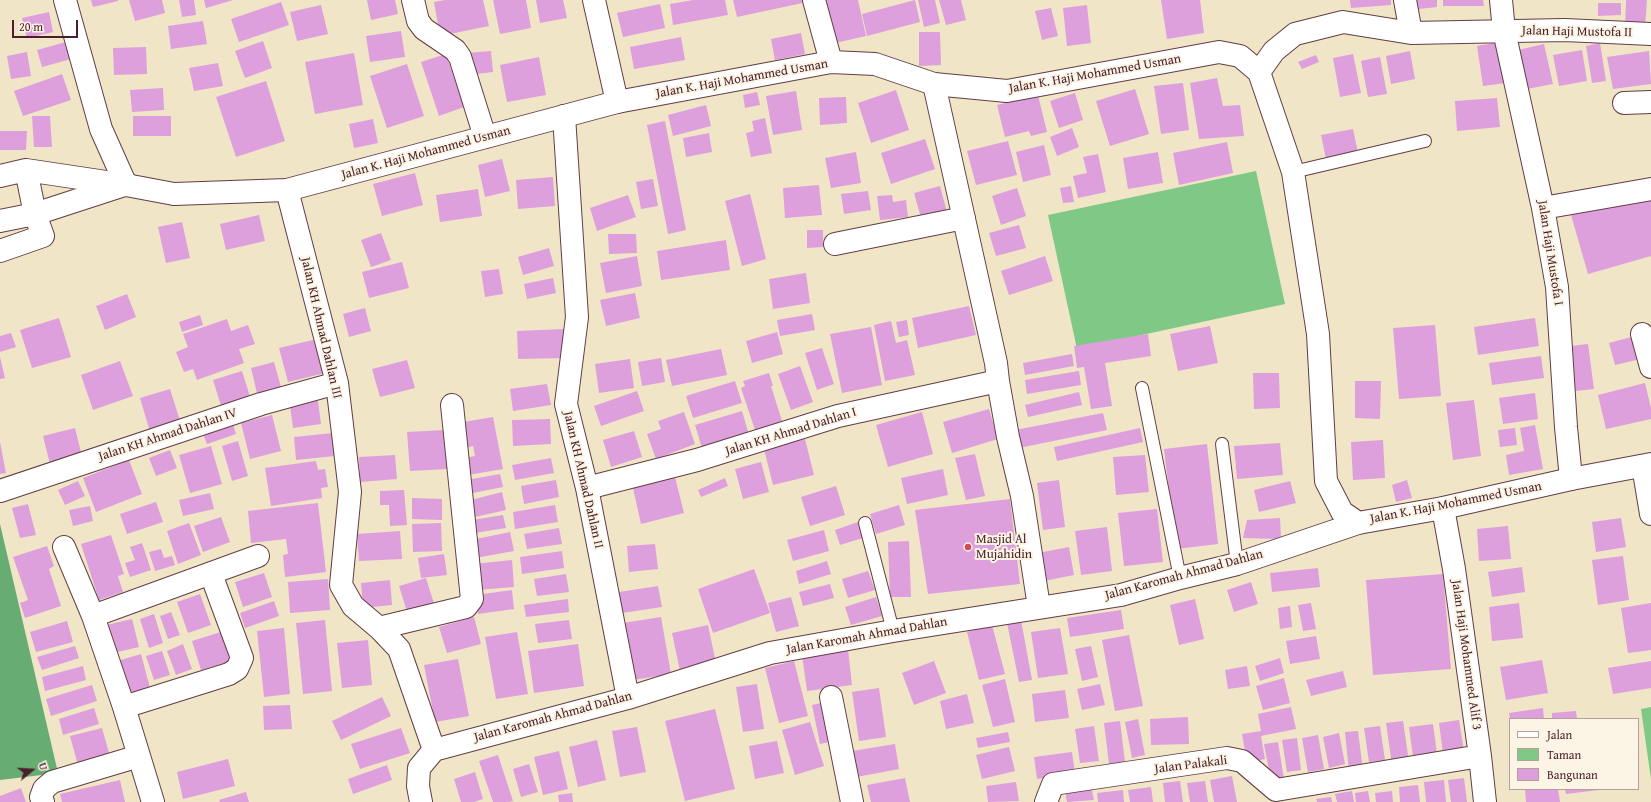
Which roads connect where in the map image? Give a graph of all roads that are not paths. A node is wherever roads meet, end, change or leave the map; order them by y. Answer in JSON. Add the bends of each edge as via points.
{"nodes":[{"id":1,"x":65,"y":0,"type":"edge"},
{"id":2,"x":413,"y":0,"type":"edge"},
{"id":3,"x":594,"y":0,"type":"edge"},
{"id":4,"x":814,"y":0,"type":"edge"},
{"id":5,"x":1405,"y":0,"type":"edge"},
{"id":6,"x":1501,"y":0,"type":"edge"},
{"id":7,"x":1504,"y":32,"type":"junction"},
{"id":8,"x":1411,"y":33,"type":"junction"},
{"id":9,"x":1651,"y":34,"type":"edge"},
{"id":10,"x":831,"y":62,"type":"junction"},
{"id":11,"x":1259,"y":72,"type":"junction"},
{"id":12,"x":934,"y":84,"type":"junction"},
{"id":13,"x":617,"y":102,"type":"junction"},
{"id":14,"x":1651,"y":102,"type":"edge"},
{"id":15,"x":1624,"y":103,"type":"dead end"},
{"id":16,"x":564,"y":116,"type":"junction"},
{"id":17,"x":485,"y":137,"type":"junction"},
{"id":18,"x":1425,"y":141,"type":"dead end"},
{"id":19,"x":26,"y":170,"type":"junction"},
{"id":20,"x":1293,"y":172,"type":"junction"},
{"id":21,"x":0,"y":176,"type":"edge"},
{"id":22,"x":126,"y":185,"type":"junction"},
{"id":23,"x":1651,"y":189,"type":"edge"},
{"id":24,"x":287,"y":190,"type":"junction"},
{"id":25,"x":1543,"y":208,"type":"junction"},
{"id":26,"x":35,"y":214,"type":"junction"},
{"id":27,"x":964,"y":218,"type":"junction"},
{"id":28,"x":0,"y":222,"type":"edge"},
{"id":29,"x":835,"y":244,"type":"dead end"},
{"id":30,"x":0,"y":251,"type":"edge"},
{"id":31,"x":1642,"y":334,"type":"dead end"},
{"id":32,"x":1651,"y":367,"type":"edge"},
{"id":33,"x":998,"y":381,"type":"junction"},
{"id":34,"x":337,"y":383,"type":"junction"},
{"id":35,"x":1142,"y":388,"type":"dead end"},
{"id":36,"x":452,"y":405,"type":"dead end"},
{"id":37,"x":1222,"y":444,"type":"dead end"},
{"id":38,"x":1647,"y":465,"type":"edge"},
{"id":39,"x":1571,"y":479,"type":"junction"},
{"id":40,"x":587,"y":488,"type":"junction"},
{"id":41,"x":0,"y":491,"type":"edge"},
{"id":42,"x":1443,"y":508,"type":"junction"},
{"id":43,"x":1651,"y":514,"type":"edge"},
{"id":44,"x":1358,"y":522,"type":"junction"},
{"id":45,"x":865,"y":524,"type":"dead end"},
{"id":46,"x":64,"y":547,"type":"dead end"},
{"id":47,"x":258,"y":556,"type":"dead end"},
{"id":48,"x":1237,"y":564,"type":"junction"},
{"id":49,"x":211,"y":574,"type":"junction"},
{"id":50,"x":1180,"y":578,"type":"junction"},
{"id":51,"x":1039,"y":607,"type":"junction"},
{"id":52,"x":93,"y":616,"type":"junction"},
{"id":53,"x":379,"y":628,"type":"junction"},
{"id":54,"x":893,"y":631,"type":"junction"},
{"id":55,"x":831,"y":697,"type":"dead end"},
{"id":56,"x":628,"y":698,"type":"junction"},
{"id":57,"x":124,"y":707,"type":"junction"},
{"id":58,"x":434,"y":750,"type":"junction"},
{"id":59,"x":139,"y":756,"type":"junction"},
{"id":60,"x":1480,"y":756,"type":"junction"},
{"id":61,"x":43,"y":802,"type":"edge"},
{"id":62,"x":153,"y":802,"type":"edge"},
{"id":63,"x":421,"y":802,"type":"edge"},
{"id":64,"x":852,"y":802,"type":"edge"},
{"id":65,"x":1046,"y":802,"type":"edge"},
{"id":66,"x":1485,"y":802,"type":"edge"}],
"edges":[{"from":1,"to":22,"type":"street","via":[[101,129]]},
{"from":2,"to":17,"type":"street","via":[[418,21],[424,29],[455,50],[460,57]]},
{"from":3,"to":13,"type":"street"},
{"from":4,"to":10,"type":"street"},
{"from":5,"to":8,"type":"street"},
{"from":6,"to":7,"type":"street","name":"Jalan Haji Mustofa I"},
{"from":7,"to":8,"type":"street","name":"Jalan Haji Mustofa II"},
{"from":7,"to":9,"type":"street","name":"Jalan Haji Mustofa II","via":[[1565,30]]},
{"from":7,"to":25,"type":"street","name":"Jalan Haji Mustofa I"},
{"from":8,"to":11,"type":"street","name":"Jalan Haji Mustofa II","via":[[1344,22],[1330,25],[1296,34],[1274,51]]},
{"from":10,"to":12,"type":"street","name":"Jalan K. Haji Mohammed Usman","via":[[875,64]]},
{"from":10,"to":13,"type":"street","name":"Jalan K. Haji Mohammed Usman"},
{"from":11,"to":12,"type":"street","name":"Jalan K. Haji Mohammed Usman","via":[[1240,56],[1219,52],[1007,91]]},
{"from":11,"to":20,"type":"street","name":"Jalan K. Haji Mohammed Usman"},
{"from":12,"to":27,"type":"street"},
{"from":13,"to":16,"type":"street","name":"Jalan K. Haji Mohammed Usman"},
{"from":14,"to":15,"type":"street"},
{"from":16,"to":17,"type":"street","name":"Jalan K. Haji Mohammed Usman"},
{"from":16,"to":40,"type":"street","name":"Jalan KH Ahmad Dahlan II","via":[[577,317],[566,404]]},
{"from":17,"to":24,"type":"street","name":"Jalan K. Haji Mohammed Usman"},
{"from":18,"to":20,"type":"lane"},
{"from":19,"to":21,"type":"street","name":"Jalan K. Haji Mohammed Usman"},
{"from":19,"to":22,"type":"street","name":"Jalan K. Haji Mohammed Usman"},
{"from":19,"to":26,"type":"street"},
{"from":20,"to":44,"type":"street","name":"Jalan K. Haji Mohammed Usman","via":[[1318,334],[1326,481],[1342,512]]},
{"from":22,"to":24,"type":"street","name":"Jalan K. Haji Mohammed Usman","via":[[174,194]]},
{"from":22,"to":26,"type":"street","name":"Jalan K. Haji Mohammed Usman"},
{"from":23,"to":25,"type":"street"},
{"from":24,"to":34,"type":"street","name":"Jalan KH Ahmad Dahlan III"},
{"from":25,"to":39,"type":"street","name":"Jalan Haji Mustofa I","via":[[1557,288]]},
{"from":26,"to":28,"type":"street","name":"Jalan K. Haji Mohammed Usman"},
{"from":26,"to":30,"type":"street","via":[[43,236]]},
{"from":27,"to":29,"type":"street"},
{"from":27,"to":33,"type":"street"},
{"from":31,"to":32,"type":"street"},
{"from":33,"to":40,"type":"street","name":"Jalan KH Ahmad Dahlan I","via":[[838,416],[697,460]]},
{"from":33,"to":51,"type":"street","via":[[1022,496]]},
{"from":34,"to":41,"type":"street","name":"Jalan KH Ahmad Dahlan IV","via":[[261,404]]},
{"from":34,"to":53,"type":"street","name":"Jalan KH Ahmad Dahlan III","via":[[350,492],[341,585],[353,606]]},
{"from":35,"to":50,"type":"lane"},
{"from":36,"to":53,"type":"street","via":[[472,599],[466,607]]},
{"from":37,"to":48,"type":"lane"},
{"from":38,"to":39,"type":"street","name":"Jalan K. Haji Mohammed Usman"},
{"from":38,"to":43,"type":"street"},
{"from":39,"to":42,"type":"street","name":"Jalan K. Haji Mohammed Usman"},
{"from":40,"to":56,"type":"street","name":"Jalan KH Ahmad Dahlan II"},
{"from":42,"to":44,"type":"street","name":"Jalan K. Haji Mohammed Usman"},
{"from":42,"to":60,"type":"street","name":"Jalan Haji Mohammed Alif 3"},
{"from":44,"to":48,"type":"street","name":"Jalan Karomah Ahmad Dahlan"},
{"from":45,"to":54,"type":"lane"},
{"from":46,"to":52,"type":"street"},
{"from":47,"to":49,"type":"street"},
{"from":48,"to":50,"type":"street","name":"Jalan Karomah Ahmad Dahlan"},
{"from":49,"to":52,"type":"street"},
{"from":49,"to":57,"type":"street","via":[[242,658],[237,669],[229,674]]},
{"from":50,"to":51,"type":"street","name":"Jalan Karomah Ahmad Dahlan","via":[[1120,595]]},
{"from":51,"to":54,"type":"street","name":"Jalan Karomah Ahmad Dahlan"},
{"from":52,"to":57,"type":"street"},
{"from":53,"to":58,"type":"street","name":"Jalan KH Ahmad Dahlan III","via":[[399,648]]},
{"from":54,"to":56,"type":"street","name":"Jalan Karomah Ahmad Dahlan","via":[[770,654]]},
{"from":55,"to":64,"type":"street"},
{"from":56,"to":58,"type":"street","name":"Jalan Karomah Ahmad Dahlan"},
{"from":57,"to":59,"type":"street"},
{"from":58,"to":63,"type":"street","via":[[419,768],[418,786]]},
{"from":59,"to":61,"type":"street","via":[[52,782],[44,789],[41,797]]},
{"from":59,"to":62,"type":"street"},
{"from":60,"to":65,"type":"street","name":"Jalan Palakali","via":[[1276,790],[1242,761],[1227,758],[1053,784]]},
{"from":60,"to":66,"type":"street","name":"Jalan Haji Mohammed Alif 3"}]}
